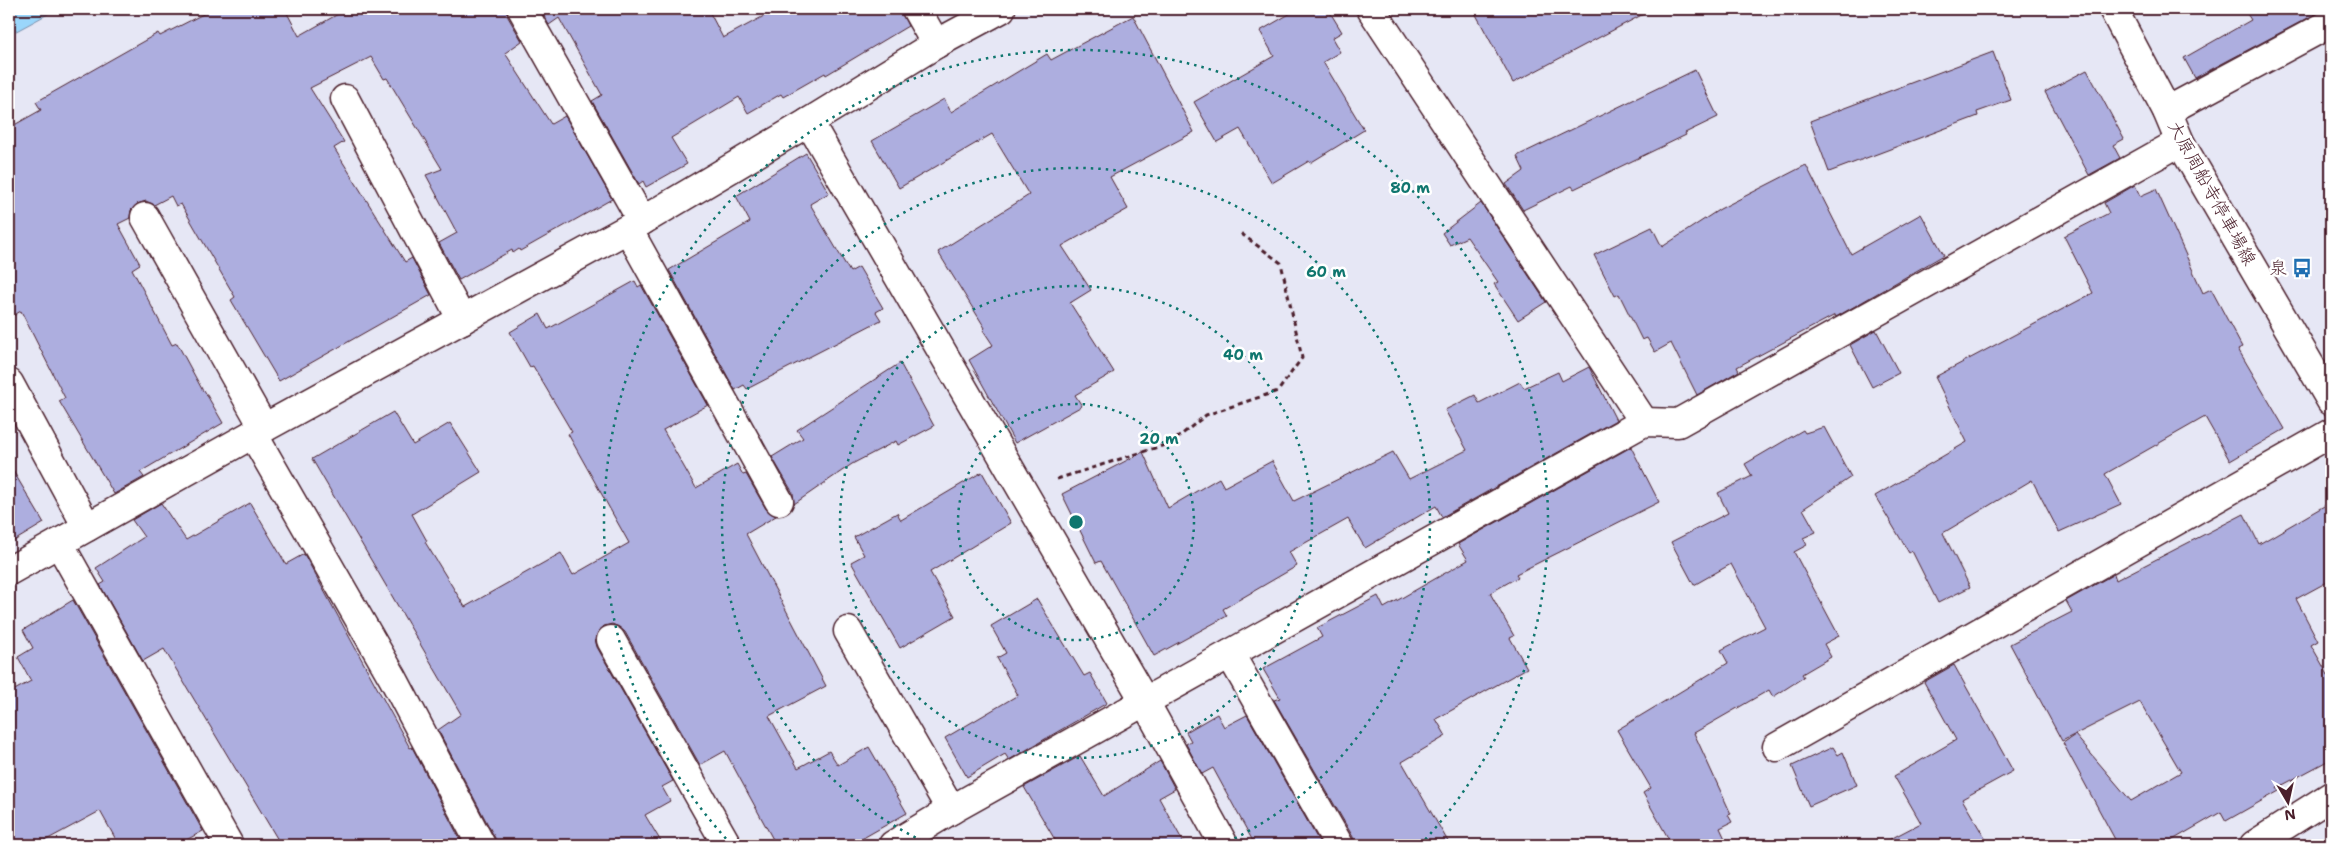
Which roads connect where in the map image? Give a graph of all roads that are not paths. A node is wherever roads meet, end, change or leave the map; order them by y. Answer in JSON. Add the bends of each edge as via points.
{"nodes":[{"id":1,"x":522,"y":9,"type":"edge"},
{"id":2,"x":916,"y":9,"type":"edge"},
{"id":3,"x":1002,"y":9,"type":"edge"},
{"id":4,"x":1371,"y":9,"type":"edge"},
{"id":5,"x":2113,"y":9,"type":"edge"},
{"id":6,"x":2331,"y":23,"type":"edge"},
{"id":7,"x":936,"y":44,"type":"junction"},
{"id":8,"x":345,"y":99,"type":"dead end"},
{"id":9,"x":2167,"y":111,"type":"junction"},
{"id":10,"x":809,"y":122,"type":"junction"},
{"id":11,"x":2180,"y":142,"type":"junction"},
{"id":12,"x":145,"y":217,"type":"dead end"},
{"id":13,"x":635,"y":225,"type":"junction"},
{"id":14,"x":462,"y":320,"type":"junction"},
{"id":15,"x":9,"y":383,"type":"edge"},
{"id":16,"x":2331,"y":401,"type":"edge"},
{"id":17,"x":1644,"y":422,"type":"junction"},
{"id":18,"x":259,"y":431,"type":"junction"},
{"id":19,"x":2331,"y":433,"type":"edge"},
{"id":20,"x":779,"y":501,"type":"dead end"},
{"id":21,"x":88,"y":527,"type":"junction"},
{"id":22,"x":60,"y":543,"type":"junction"},
{"id":23,"x":9,"y":571,"type":"edge"},
{"id":24,"x":848,"y":631,"type":"dead end"},
{"id":25,"x":611,"y":640,"type":"dead end"},
{"id":26,"x":1230,"y":654,"type":"junction"},
{"id":27,"x":1145,"y":702,"type":"junction"},
{"id":28,"x":1777,"y":747,"type":"dead end"},
{"id":29,"x":2331,"y":796,"type":"edge"},
{"id":30,"x":951,"y":810,"type":"junction"},
{"id":31,"x":2262,"y":843,"type":"edge"},
{"id":32,"x":229,"y":845,"type":"edge"},
{"id":33,"x":480,"y":845,"type":"edge"},
{"id":34,"x":727,"y":845,"type":"edge"},
{"id":35,"x":893,"y":845,"type":"edge"},
{"id":36,"x":1224,"y":845,"type":"edge"},
{"id":37,"x":1338,"y":845,"type":"edge"}],
"edges":[{"from":1,"to":13,"type":"street"},
{"from":2,"to":7,"type":"street"},
{"from":3,"to":7,"type":"street"},
{"from":4,"to":17,"type":"street"},
{"from":5,"to":9,"type":"street","name":"大原周船寺停車場線"},
{"from":6,"to":9,"type":"street"},
{"from":7,"to":10,"type":"street"},
{"from":8,"to":14,"type":"street"},
{"from":9,"to":11,"type":"street","name":"大原周船寺停車場線"},
{"from":10,"to":13,"type":"street"},
{"from":10,"to":27,"type":"street"},
{"from":11,"to":16,"type":"street","name":"大原周船寺停車場線"},
{"from":11,"to":17,"type":"street","via":[[1678,423]]},
{"from":12,"to":18,"type":"street"},
{"from":13,"to":14,"type":"street"},
{"from":13,"to":20,"type":"street"},
{"from":14,"to":18,"type":"street"},
{"from":15,"to":21,"type":"street"},
{"from":17,"to":26,"type":"street"},
{"from":18,"to":21,"type":"street"},
{"from":18,"to":33,"type":"street"},
{"from":19,"to":28,"type":"street"},
{"from":21,"to":22,"type":"street"},
{"from":22,"to":23,"type":"street"},
{"from":22,"to":32,"type":"street"},
{"from":24,"to":30,"type":"street"},
{"from":25,"to":34,"type":"street"},
{"from":26,"to":27,"type":"street"},
{"from":26,"to":37,"type":"street"},
{"from":27,"to":30,"type":"street"},
{"from":27,"to":36,"type":"street"},
{"from":29,"to":31,"type":"street"},
{"from":30,"to":35,"type":"street"}]}
